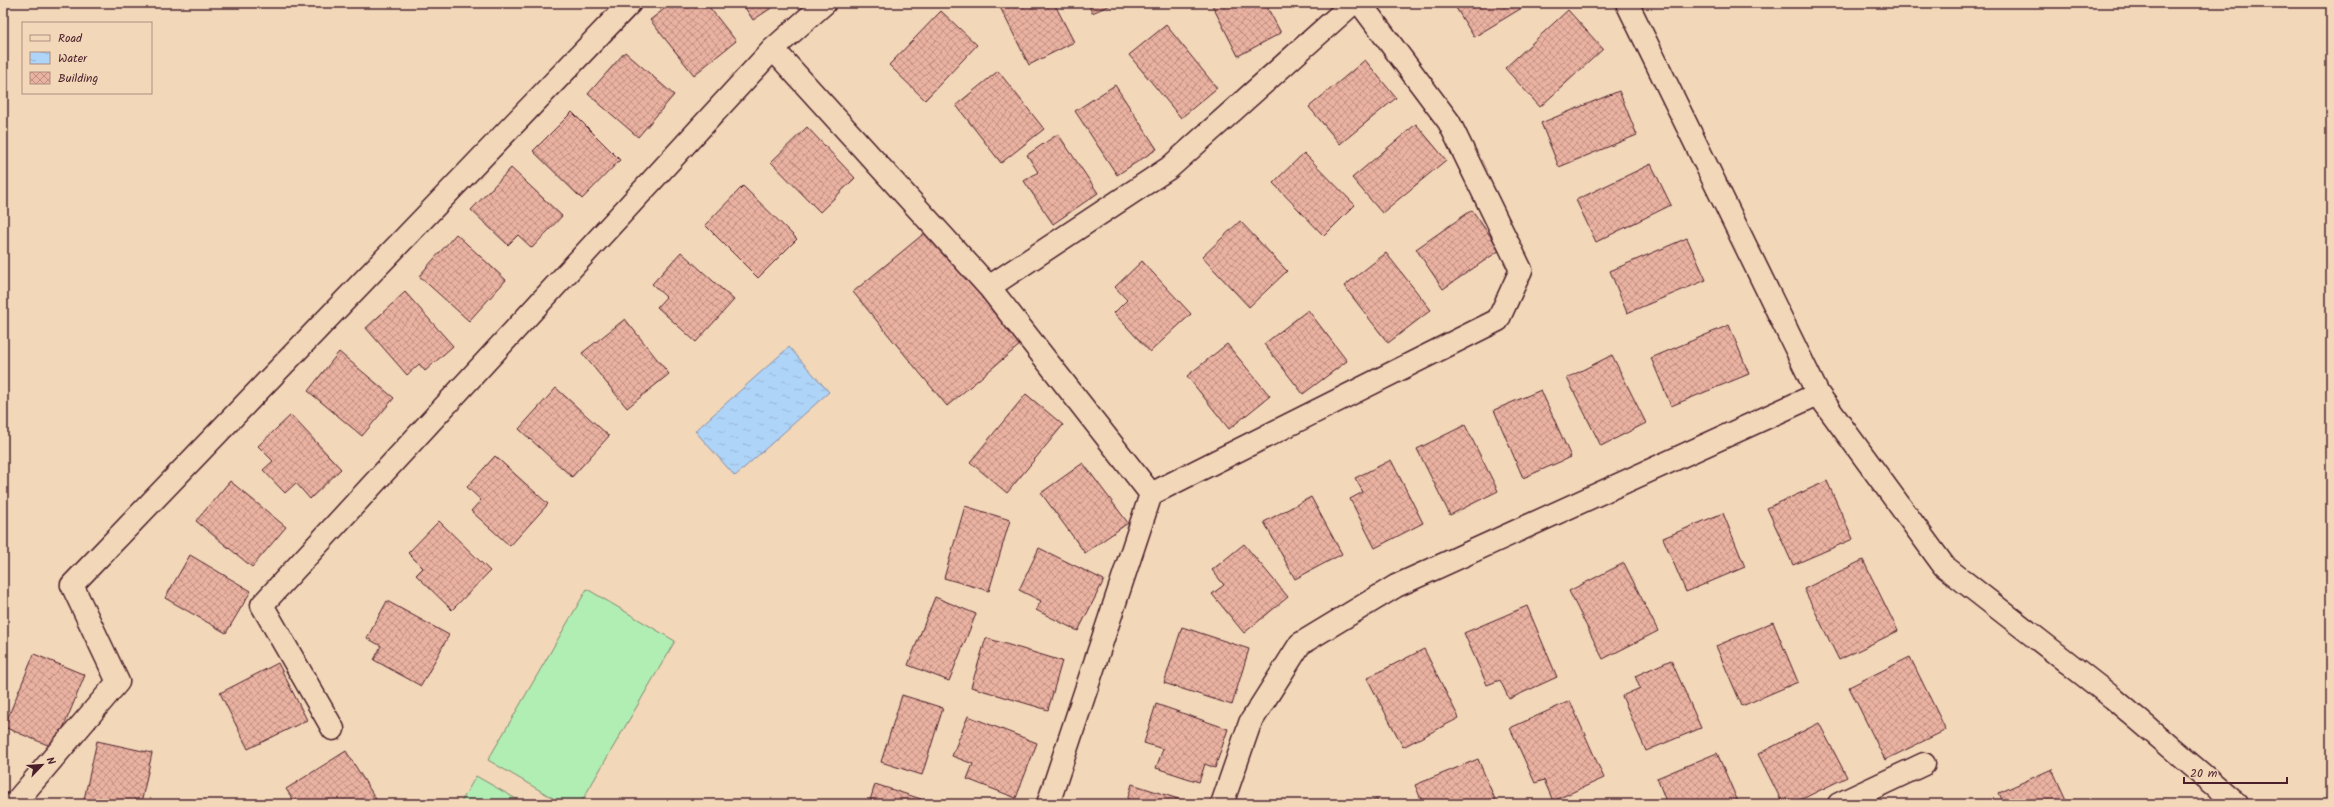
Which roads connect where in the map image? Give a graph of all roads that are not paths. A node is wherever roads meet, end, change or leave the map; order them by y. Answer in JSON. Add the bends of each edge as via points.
{"nodes":[{"id":1,"x":630,"y":3,"type":"edge"},
{"id":2,"x":825,"y":3,"type":"edge"},
{"id":3,"x":1353,"y":3,"type":"edge"},
{"id":4,"x":1360,"y":3,"type":"edge"},
{"id":5,"x":1627,"y":3,"type":"edge"},
{"id":6,"x":773,"y":49,"type":"junction"},
{"id":7,"x":990,"y":287,"type":"junction"},
{"id":8,"x":1818,"y":394,"type":"junction"},
{"id":9,"x":1151,"y":494,"type":"junction"},
{"id":10,"x":333,"y":729,"type":"dead end"},
{"id":11,"x":1924,"y":764,"type":"dead end"},
{"id":12,"x":14,"y":804,"type":"edge"},
{"id":13,"x":1048,"y":804,"type":"edge"},
{"id":14,"x":1222,"y":804,"type":"edge"},
{"id":15,"x":1839,"y":804,"type":"edge"},
{"id":16,"x":2237,"y":804,"type":"edge"}],
"edges":[{"from":1,"to":12,"type":"street","via":[[72,585],[118,682]]},
{"from":2,"to":6,"type":"street"},
{"from":3,"to":7,"type":"street","via":[[1169,168]]},
{"from":4,"to":9,"type":"street","via":[[1449,122],[1521,270],[1498,320]]},
{"from":5,"to":8,"type":"street"},
{"from":6,"to":7,"type":"street"},
{"from":6,"to":10,"type":"street","via":[[262,605]]},
{"from":7,"to":9,"type":"street"},
{"from":8,"to":14,"type":"street","via":[[1396,586],[1300,644],[1250,723]]},
{"from":8,"to":16,"type":"street","via":[[1944,566],[2113,698]]},
{"from":9,"to":13,"type":"street"},
{"from":11,"to":15,"type":"street"}]}
